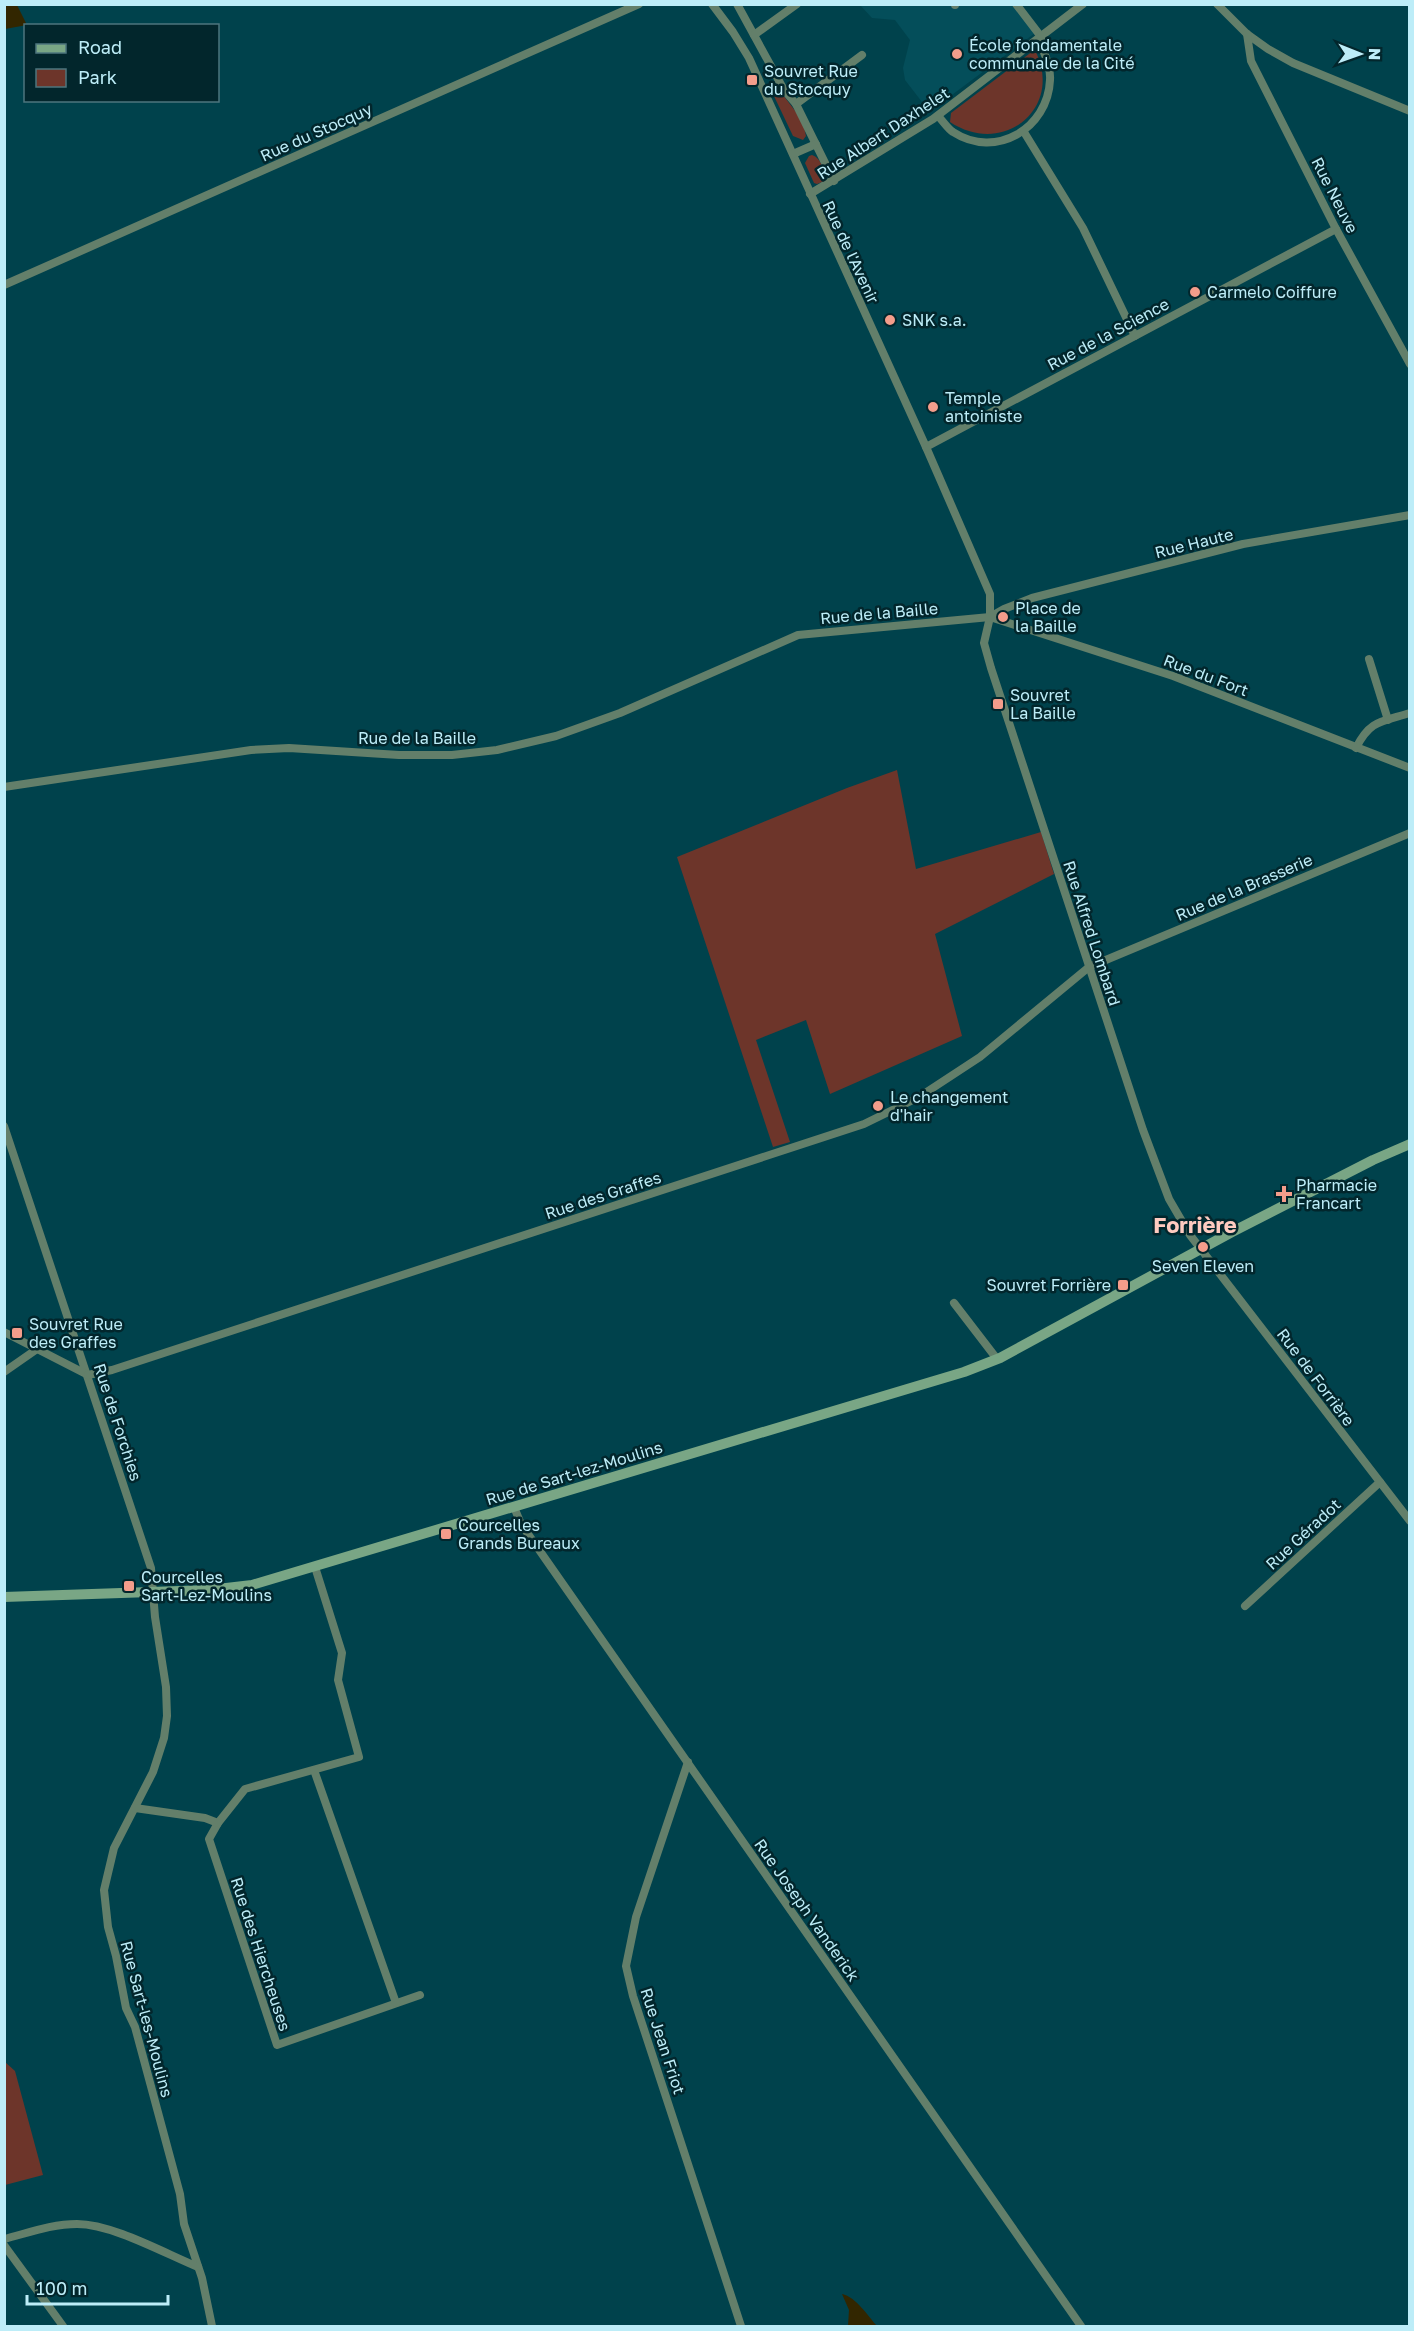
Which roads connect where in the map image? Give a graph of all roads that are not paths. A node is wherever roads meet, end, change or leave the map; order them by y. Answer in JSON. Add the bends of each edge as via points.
{"nodes":[{"id":1,"x":639,"y":4,"type":"edge"},
{"id":2,"x":712,"y":4,"type":"edge"},
{"id":3,"x":737,"y":4,"type":"edge"},
{"id":4,"x":797,"y":4,"type":"edge"},
{"id":5,"x":1016,"y":4,"type":"edge"},
{"id":6,"x":1083,"y":4,"type":"edge"},
{"id":7,"x":1217,"y":4,"type":"edge"},
{"id":8,"x":1247,"y":34,"type":"junction"},
{"id":9,"x":754,"y":35,"type":"junction"},
{"id":10,"x":1040,"y":39,"type":"junction"},
{"id":11,"x":862,"y":55,"type":"dead end"},
{"id":12,"x":796,"y":104,"type":"junction"},
{"id":13,"x":1410,"y":111,"type":"edge"},
{"id":14,"x":938,"y":116,"type":"junction"},
{"id":15,"x":1024,"y":132,"type":"junction"},
{"id":16,"x":816,"y":144,"type":"junction"},
{"id":17,"x":793,"y":154,"type":"junction"},
{"id":18,"x":834,"y":181,"type":"junction"},
{"id":19,"x":810,"y":194,"type":"junction"},
{"id":20,"x":1336,"y":229,"type":"junction"},
{"id":21,"x":4,"y":285,"type":"edge"},
{"id":22,"x":1135,"y":336,"type":"junction"},
{"id":23,"x":1410,"y":364,"type":"edge"},
{"id":24,"x":926,"y":447,"type":"junction"},
{"id":25,"x":1410,"y":515,"type":"edge"},
{"id":26,"x":990,"y":617,"type":"junction"},
{"id":27,"x":1369,"y":659,"type":"dead end"},
{"id":28,"x":1410,"y":713,"type":"edge"},
{"id":29,"x":1388,"y":720,"type":"junction"},
{"id":30,"x":1356,"y":748,"type":"junction"},
{"id":31,"x":1410,"y":768,"type":"edge"},
{"id":32,"x":4,"y":787,"type":"edge"},
{"id":33,"x":1409,"y":834,"type":"edge"},
{"id":34,"x":1089,"y":967,"type":"junction"},
{"id":35,"x":4,"y":1126,"type":"edge"},
{"id":36,"x":1410,"y":1144,"type":"edge"},
{"id":37,"x":1201,"y":1249,"type":"junction"},
{"id":38,"x":954,"y":1303,"type":"dead end"},
{"id":39,"x":4,"y":1332,"type":"edge"},
{"id":40,"x":37,"y":1349,"type":"junction"},
{"id":41,"x":997,"y":1359,"type":"junction"},
{"id":42,"x":4,"y":1372,"type":"edge"},
{"id":43,"x":88,"y":1375,"type":"junction"},
{"id":44,"x":1380,"y":1482,"type":"junction"},
{"id":45,"x":514,"y":1507,"type":"junction"},
{"id":46,"x":1410,"y":1521,"type":"edge"},
{"id":47,"x":315,"y":1567,"type":"junction"},
{"id":48,"x":154,"y":1592,"type":"junction"},
{"id":49,"x":4,"y":1598,"type":"edge"},
{"id":50,"x":1245,"y":1606,"type":"dead end"},
{"id":51,"x":158,"y":1759,"type":"joint"},
{"id":52,"x":688,"y":1762,"type":"junction"},
{"id":53,"x":314,"y":1770,"type":"junction"},
{"id":54,"x":135,"y":1808,"type":"junction"},
{"id":55,"x":218,"y":1822,"type":"junction"},
{"id":56,"x":420,"y":1995,"type":"dead end"},
{"id":57,"x":396,"y":2003,"type":"junction"},
{"id":58,"x":4,"y":2240,"type":"edge"},
{"id":59,"x":4,"y":2245,"type":"edge"},
{"id":60,"x":198,"y":2267,"type":"junction"},
{"id":61,"x":63,"y":2326,"type":"edge"},
{"id":62,"x":212,"y":2326,"type":"edge"},
{"id":63,"x":741,"y":2326,"type":"edge"},
{"id":64,"x":1081,"y":2326,"type":"edge"}],
"edges":[{"from":1,"to":21,"type":"street","name":"Rue du Stocquy"},
{"from":2,"to":17,"type":"street","name":"Rue de l'Avenir","via":[[749,58]]},
{"from":3,"to":9,"type":"street","name":"Rue de l'Avenir"},
{"from":4,"to":9,"type":"street"},
{"from":5,"to":10,"type":"street"},
{"from":6,"to":10,"type":"street","name":"Rue Albert Daxhelet"},
{"from":7,"to":8,"type":"street"},
{"from":8,"to":13,"type":"street","via":[[1293,63]]},
{"from":8,"to":20,"type":"street","name":"Rue Neuve","via":[[1251,61]]},
{"from":9,"to":12,"type":"street","name":"Rue de l'Avenir"},
{"from":10,"to":14,"type":"street","name":"Rue Albert Daxhelet"},
{"from":10,"to":15,"type":"street","via":[[1051,78],[1048,99]]},
{"from":11,"to":12,"type":"street"},
{"from":12,"to":16,"type":"street","name":"Rue de l'Avenir"},
{"from":14,"to":15,"type":"street","via":[[952,132],[971,140],[990,142]]},
{"from":14,"to":18,"type":"street","name":"Rue Albert Daxhelet"},
{"from":15,"to":22,"type":"street","via":[[1083,228]]},
{"from":16,"to":17,"type":"street"},
{"from":16,"to":18,"type":"street","name":"Rue de l'Avenir"},
{"from":17,"to":19,"type":"street","name":"Rue de l'Avenir"},
{"from":18,"to":19,"type":"street","name":"Rue Albert Daxhelet"},
{"from":19,"to":24,"type":"street","name":"Rue de l'Avenir"},
{"from":20,"to":22,"type":"street","name":"Rue de la Science"},
{"from":20,"to":23,"type":"street","name":"Rue Neuve"},
{"from":22,"to":24,"type":"street","name":"Rue de la Science"},
{"from":24,"to":26,"type":"street","name":"Rue de l'Avenir","via":[[990,594]]},
{"from":25,"to":26,"type":"street","name":"Rue Haute","via":[[1243,544],[1032,598]]},
{"from":26,"to":30,"type":"street","name":"Rue du Fort","via":[[1173,676]]},
{"from":26,"to":32,"type":"street","name":"Rue de la Baille","via":[[798,635],[620,713],[556,736],[497,750],[452,755],[251,750]]},
{"from":26,"to":34,"type":"street","name":"Rue Alfred Lombard","via":[[984,643],[991,668]]},
{"from":27,"to":29,"type":"street"},
{"from":28,"to":29,"type":"street"},
{"from":29,"to":30,"type":"street","via":[[1372,725]]},
{"from":30,"to":31,"type":"street","name":"Rue du Fort"},
{"from":33,"to":34,"type":"street","name":"Rue de la Brasserie"},
{"from":34,"to":37,"type":"street","name":"Rue Alfred Lombard","via":[[1156,1170],[1169,1200]]},
{"from":34,"to":43,"type":"street","name":"Rue des Graffes","via":[[980,1057],[919,1097],[864,1124]]},
{"from":35,"to":43,"type":"street","name":"Rue de Forchies"},
{"from":36,"to":37,"type":"main road","name":"Rue de Sart-lez-Moulins"},
{"from":37,"to":41,"type":"main road","name":"Rue de Sart-lez-Moulins"},
{"from":37,"to":44,"type":"street","name":"Rue de Forrière"},
{"from":38,"to":41,"type":"street"},
{"from":39,"to":40,"type":"street"},
{"from":40,"to":42,"type":"street"},
{"from":40,"to":43,"type":"street"},
{"from":41,"to":45,"type":"main road","name":"Rue de Sart-lez-Moulins"},
{"from":43,"to":48,"type":"street","name":"Rue de Forchies","via":[[151,1568]]},
{"from":44,"to":46,"type":"street","name":"Rue de Forrière"},
{"from":44,"to":50,"type":"street","name":"Rue Géradot"},
{"from":45,"to":47,"type":"main road","name":"Rue de Sart-lez-Moulins"},
{"from":45,"to":52,"type":"street","name":"Rue Joseph Vanderick","via":[[521,1524]]},
{"from":47,"to":48,"type":"main road","name":"Rue de Sart-lez-Moulins","via":[[252,1585]]},
{"from":47,"to":53,"type":"street","via":[[342,1653],[338,1680],[359,1757]]},
{"from":48,"to":49,"type":"main road","name":"Rue de Sart-lez-Moulins"},
{"from":48,"to":51,"type":"street","name":"Rue de Forchies","via":[[167,1716]]},
{"from":51,"to":54,"type":"street","name":"Rue Sart-les-Moulins"},
{"from":52,"to":63,"type":"street","name":"Rue Jean Friot","via":[[636,1917],[626,1966]]},
{"from":52,"to":64,"type":"street","name":"Rue Joseph Vanderick"},
{"from":53,"to":55,"type":"street","via":[[244,1789]]},
{"from":53,"to":57,"type":"street"},
{"from":54,"to":55,"type":"street"},
{"from":54,"to":60,"type":"street","name":"Rue Sart-les-Moulins","via":[[111,1858],[104,1890],[105,1911],[126,2008],[138,2036]]},
{"from":55,"to":57,"type":"street","name":"Rue des Hiercheuses","via":[[209,1839],[277,2045]]},
{"from":56,"to":57,"type":"street","name":"Rue des Hiercheuses"},
{"from":58,"to":60,"type":"street","via":[[78,2224],[105,2228]]},
{"from":59,"to":61,"type":"street"},
{"from":60,"to":62,"type":"street","name":"Rue Sart-les-Moulins"}]}
